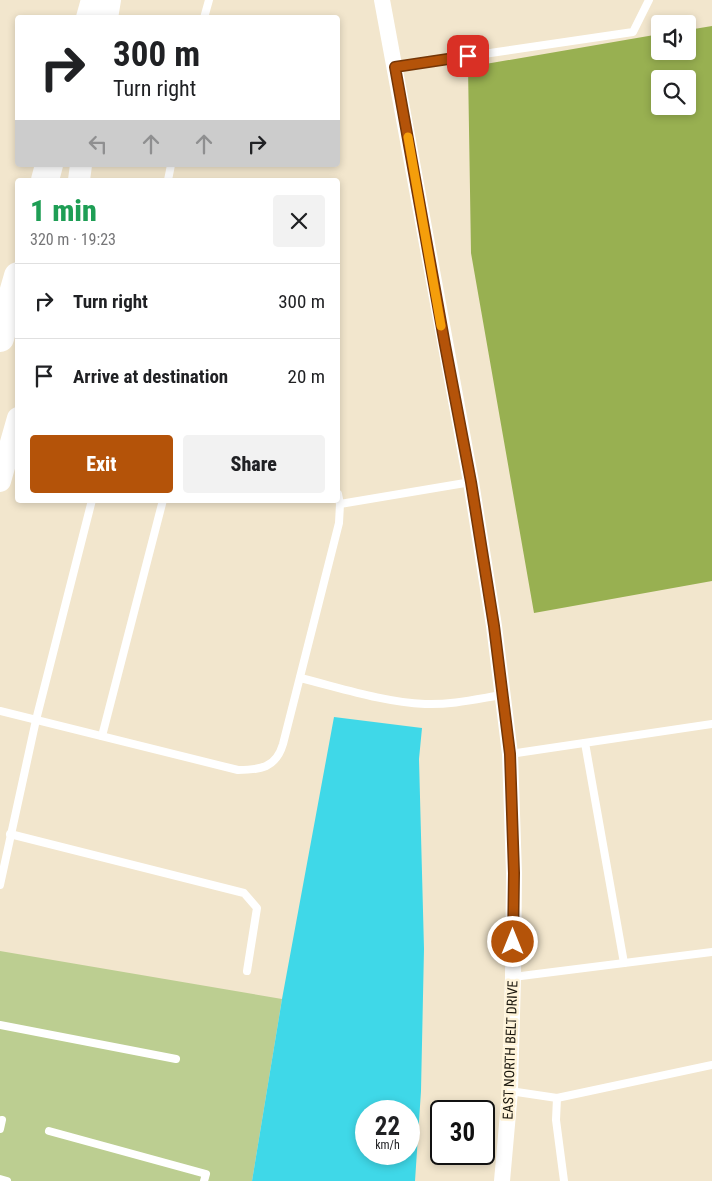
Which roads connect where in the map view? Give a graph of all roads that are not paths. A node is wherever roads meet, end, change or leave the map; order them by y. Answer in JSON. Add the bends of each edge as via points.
{"nodes":[{"id":1,"x":95,"y":0,"type":"edge"},
{"id":2,"x":110,"y":0,"type":"edge"},
{"id":3,"x":209,"y":0,"type":"edge"},
{"id":4,"x":382,"y":0,"type":"edge"},
{"id":5,"x":649,"y":0,"type":"edge"},
{"id":6,"x":91,"y":15,"type":"edge"},
{"id":7,"x":108,"y":15,"type":"edge"},
{"id":8,"x":205,"y":15,"type":"edge"},
{"id":9,"x":395,"y":67,"type":"junction"},
{"id":10,"x":15,"y":286,"type":"edge"},
{"id":11,"x":0,"y":338,"type":"edge"},
{"id":12,"x":15,"y":428,"type":"edge"},
{"id":13,"x":0,"y":481,"type":"edge"},
{"id":14,"x":471,"y":482,"type":"junction"},
{"id":15,"x":91,"y":503,"type":"edge"},
{"id":16,"x":162,"y":503,"type":"edge"},
{"id":17,"x":340,"y":504,"type":"joint"},
{"id":18,"x":300,"y":678,"type":"junction"},
{"id":19,"x":502,"y":695,"type":"junction"},
{"id":20,"x":0,"y":710,"type":"edge"},
{"id":21,"x":36,"y":720,"type":"junction"},
{"id":22,"x":712,"y":724,"type":"edge"},
{"id":23,"x":102,"y":736,"type":"junction"},
{"id":24,"x":585,"y":743,"type":"junction"},
{"id":25,"x":510,"y":754,"type":"junction"},
{"id":26,"x":10,"y":834,"type":"junction"},
{"id":27,"x":0,"y":885,"type":"edge"},
{"id":28,"x":712,"y":952,"type":"edge"},
{"id":29,"x":624,"y":963,"type":"junction"},
{"id":30,"x":247,"y":971,"type":"dead end"},
{"id":31,"x":513,"y":977,"type":"junction"},
{"id":32,"x":0,"y":1025,"type":"edge"},
{"id":33,"x":176,"y":1059,"type":"dead end"},
{"id":34,"x":712,"y":1066,"type":"edge"},
{"id":35,"x":510,"y":1091,"type":"junction"},
{"id":36,"x":557,"y":1098,"type":"junction"},
{"id":37,"x":2,"y":1120,"type":"dead end"},
{"id":38,"x":0,"y":1129,"type":"edge"},
{"id":39,"x":49,"y":1131,"type":"dead end"},
{"id":40,"x":0,"y":1179,"type":"edge"},
{"id":41,"x":7,"y":1181,"type":"edge"},
{"id":42,"x":204,"y":1181,"type":"edge"},
{"id":43,"x":502,"y":1181,"type":"edge"},
{"id":44,"x":564,"y":1181,"type":"edge"}],
"edges":[{"from":1,"to":6,"type":"highway"},
{"from":2,"to":7,"type":"main road"},
{"from":3,"to":8,"type":"lane"},
{"from":4,"to":9,"type":"street","name":"EAST NORTH BELT DRIVE"},
{"from":5,"to":9,"type":"lane","via":[[633,32]]},
{"from":9,"to":14,"type":"street","name":"EAST NORTH BELT DRIVE"},
{"from":10,"to":11,"type":"highway"},
{"from":12,"to":13,"type":"main road"},
{"from":14,"to":17,"type":"lane"},
{"from":14,"to":19,"type":"street","name":"EAST NORTH BELT DRIVE"},
{"from":15,"to":21,"type":"lane"},
{"from":16,"to":23,"type":"lane"},
{"from":17,"to":18,"type":"lane","via":[[339,523]]},
{"from":18,"to":19,"type":"lane","via":[[426,704]]},
{"from":18,"to":23,"type":"lane","via":[[280,752],[273,762],[259,769],[238,770]]},
{"from":19,"to":25,"type":"street","name":"EAST NORTH BELT DRIVE"},
{"from":20,"to":21,"type":"lane"},
{"from":21,"to":23,"type":"lane"},
{"from":21,"to":26,"type":"lane"},
{"from":22,"to":24,"type":"lane"},
{"from":24,"to":25,"type":"lane"},
{"from":24,"to":29,"type":"lane"},
{"from":25,"to":31,"type":"street","name":"EAST NORTH BELT DRIVE"},
{"from":26,"to":27,"type":"lane"},
{"from":26,"to":30,"type":"lane","via":[[244,893],[257,908]]},
{"from":28,"to":29,"type":"lane"},
{"from":29,"to":31,"type":"lane"},
{"from":31,"to":35,"type":"street","name":"EAST NORTH BELT DRIVE"},
{"from":32,"to":33,"type":"lane"},
{"from":34,"to":36,"type":"lane"},
{"from":35,"to":36,"type":"lane"},
{"from":35,"to":43,"type":"street","name":"EAST NORTH BELT DRIVE"},
{"from":36,"to":44,"type":"lane","via":[[556,1120]]},
{"from":37,"to":38,"type":"lane"},
{"from":39,"to":42,"type":"lane","via":[[206,1174]]},
{"from":40,"to":41,"type":"lane"}]}
